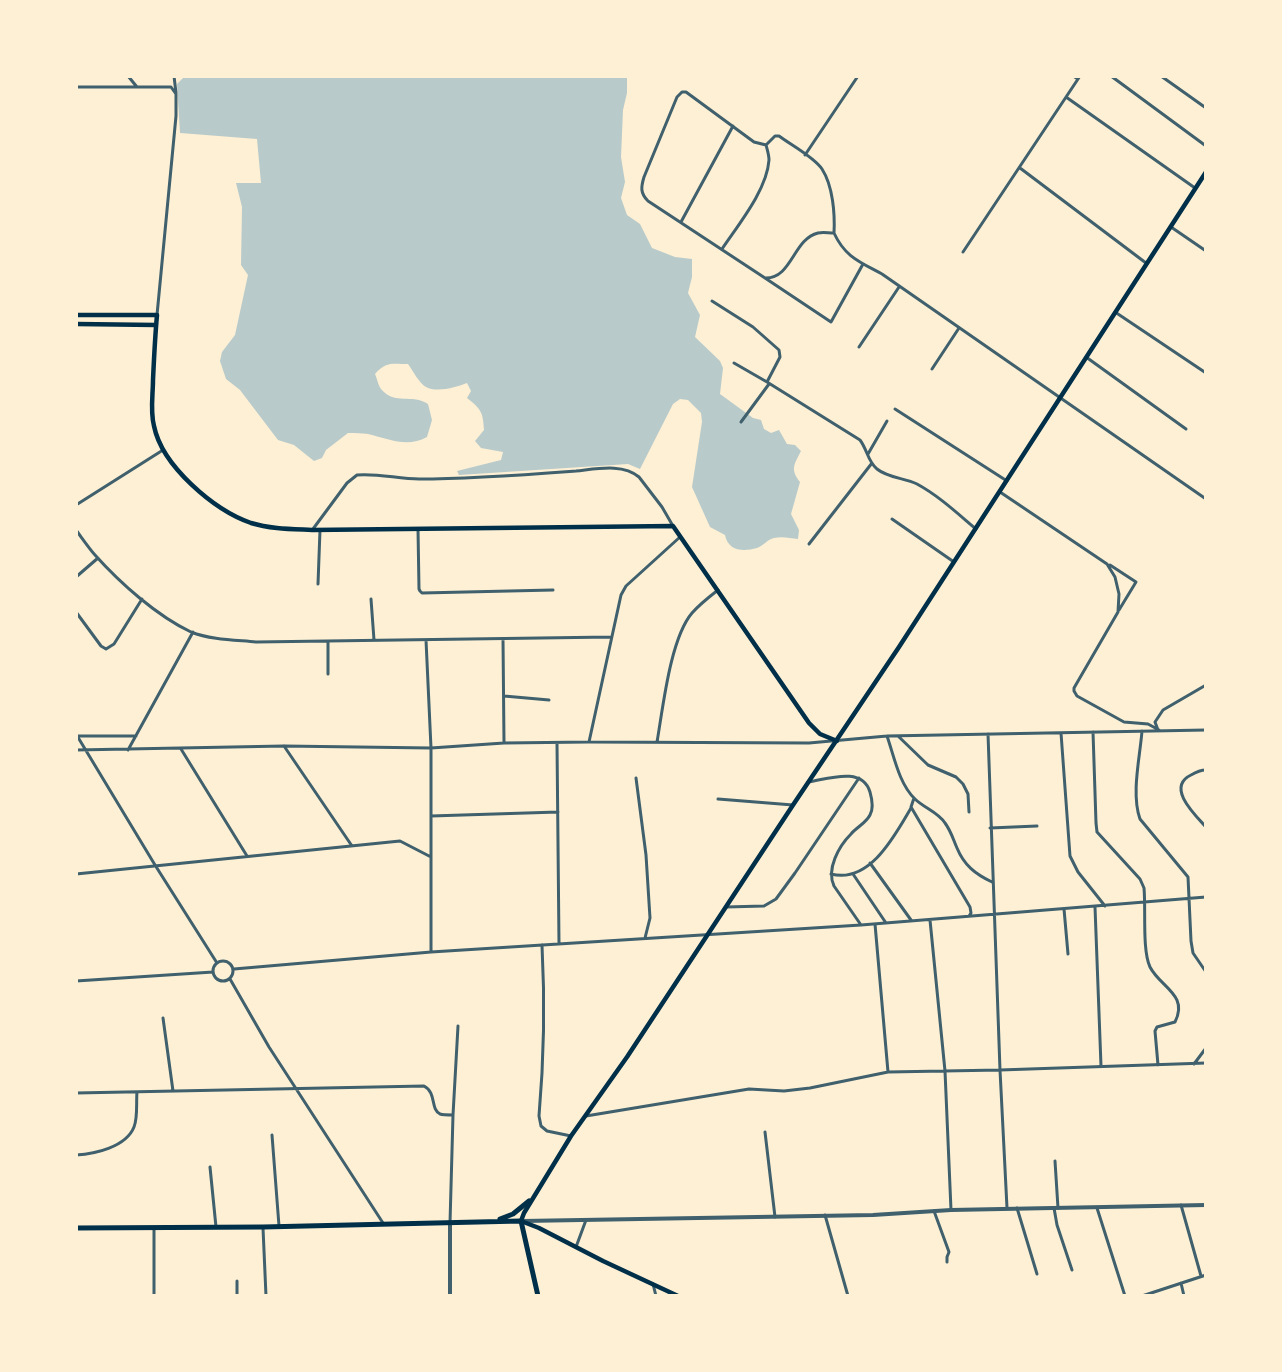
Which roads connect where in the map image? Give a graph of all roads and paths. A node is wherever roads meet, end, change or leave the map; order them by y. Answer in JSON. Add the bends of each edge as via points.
{"nodes":[{"id":1,"x":128,"y":76,"type":"edge"},
{"id":2,"x":174,"y":76,"type":"edge"},
{"id":3,"x":858,"y":76,"type":"edge"},
{"id":4,"x":1073,"y":76,"type":"edge"},
{"id":5,"x":1111,"y":76,"type":"edge"},
{"id":6,"x":1161,"y":76,"type":"edge"},
{"id":7,"x":1079,"y":78,"type":"edge"},
{"id":8,"x":76,"y":87,"type":"edge"},
{"id":9,"x":137,"y":87,"type":"junction"},
{"id":10,"x":176,"y":94,"type":"junction"},
{"id":11,"x":1066,"y":97,"type":"junction"},
{"id":12,"x":1206,"y":108,"type":"edge"},
{"id":13,"x":733,"y":126,"type":"junction"},
{"id":14,"x":766,"y":144,"type":"junction"},
{"id":15,"x":1206,"y":146,"type":"edge"},
{"id":16,"x":805,"y":155,"type":"junction"},
{"id":17,"x":1020,"y":168,"type":"junction"},
{"id":18,"x":1206,"y":172,"type":"edge"},
{"id":19,"x":1195,"y":188,"type":"junction"},
{"id":20,"x":680,"y":222,"type":"junction"},
{"id":21,"x":1171,"y":227,"type":"junction"},
{"id":22,"x":834,"y":233,"type":"junction"},
{"id":23,"x":722,"y":250,"type":"junction"},
{"id":24,"x":963,"y":252,"type":"dead end"},
{"id":25,"x":1206,"y":252,"type":"edge"},
{"id":26,"x":863,"y":264,"type":"junction"},
{"id":27,"x":1146,"y":264,"type":"junction"},
{"id":28,"x":765,"y":278,"type":"junction"},
{"id":29,"x":899,"y":286,"type":"junction"},
{"id":30,"x":712,"y":301,"type":"dead end"},
{"id":31,"x":1115,"y":312,"type":"junction"},
{"id":32,"x":76,"y":315,"type":"edge"},
{"id":33,"x":157,"y":315,"type":"junction"},
{"id":34,"x":76,"y":324,"type":"edge"},
{"id":35,"x":156,"y":325,"type":"junction"},
{"id":36,"x":960,"y":328,"type":"junction"},
{"id":37,"x":859,"y":347,"type":"dead end"},
{"id":38,"x":1085,"y":357,"type":"junction"},
{"id":39,"x":734,"y":362,"type":"dead end"},
{"id":40,"x":932,"y":369,"type":"dead end"},
{"id":41,"x":1206,"y":373,"type":"edge"},
{"id":42,"x":768,"y":383,"type":"junction"},
{"id":43,"x":1060,"y":397,"type":"junction"},
{"id":44,"x":895,"y":409,"type":"dead end"},
{"id":45,"x":887,"y":421,"type":"dead end"},
{"id":46,"x":741,"y":422,"type":"dead end"},
{"id":47,"x":1186,"y":429,"type":"dead end"},
{"id":48,"x":163,"y":450,"type":"junction"},
{"id":49,"x":867,"y":454,"type":"junction"},
{"id":50,"x":872,"y":463,"type":"junction"},
{"id":51,"x":1006,"y":481,"type":"junction"},
{"id":52,"x":1000,"y":492,"type":"junction"},
{"id":53,"x":1206,"y":499,"type":"edge"},
{"id":54,"x":76,"y":505,"type":"edge"},
{"id":55,"x":892,"y":519,"type":"dead end"},
{"id":56,"x":674,"y":526,"type":"junction"},
{"id":57,"x":418,"y":529,"type":"junction"},
{"id":58,"x":976,"y":529,"type":"junction"},
{"id":59,"x":76,"y":530,"type":"edge"},
{"id":60,"x":312,"y":530,"type":"junction"},
{"id":61,"x":320,"y":530,"type":"junction"},
{"id":62,"x":681,"y":537,"type":"junction"},
{"id":63,"x":808,"y":544,"type":"dead end"},
{"id":64,"x":98,"y":558,"type":"junction"},
{"id":65,"x":954,"y":562,"type":"junction"},
{"id":66,"x":1107,"y":564,"type":"junction"},
{"id":67,"x":76,"y":577,"type":"edge"},
{"id":68,"x":318,"y":584,"type":"dead end"},
{"id":69,"x":553,"y":590,"type":"dead end"},
{"id":70,"x":718,"y":590,"type":"junction"},
{"id":71,"x":142,"y":599,"type":"junction"},
{"id":72,"x":371,"y":599,"type":"dead end"},
{"id":73,"x":76,"y":612,"type":"edge"},
{"id":74,"x":1118,"y":612,"type":"junction"},
{"id":75,"x":192,"y":632,"type":"junction"},
{"id":76,"x":611,"y":637,"type":"junction"},
{"id":77,"x":504,"y":639,"type":"junction"},
{"id":78,"x":374,"y":640,"type":"junction"},
{"id":79,"x":426,"y":640,"type":"junction"},
{"id":80,"x":328,"y":641,"type":"junction"},
{"id":81,"x":328,"y":674,"type":"dead end"},
{"id":82,"x":1206,"y":685,"type":"edge"},
{"id":83,"x":504,"y":696,"type":"junction"},
{"id":84,"x":549,"y":700,"type":"dead end"},
{"id":85,"x":1159,"y":730,"type":"junction"},
{"id":86,"x":1206,"y":730,"type":"edge"},
{"id":87,"x":1142,"y":731,"type":"junction"},
{"id":88,"x":1061,"y":732,"type":"junction"},
{"id":89,"x":1093,"y":732,"type":"junction"},
{"id":90,"x":988,"y":734,"type":"junction"},
{"id":91,"x":77,"y":735,"type":"edge"},
{"id":92,"x":136,"y":736,"type":"junction"},
{"id":93,"x":887,"y":736,"type":"junction"},
{"id":94,"x":898,"y":736,"type":"junction"},
{"id":95,"x":837,"y":741,"type":"junction"},
{"id":96,"x":589,"y":742,"type":"junction"},
{"id":97,"x":657,"y":742,"type":"junction"},
{"id":98,"x":504,"y":743,"type":"junction"},
{"id":99,"x":557,"y":743,"type":"junction"},
{"id":100,"x":284,"y":746,"type":"junction"},
{"id":101,"x":431,"y":748,"type":"junction"},
{"id":102,"x":181,"y":749,"type":"junction"},
{"id":103,"x":76,"y":750,"type":"edge"},
{"id":104,"x":86,"y":750,"type":"junction"},
{"id":105,"x":128,"y":750,"type":"junction"},
{"id":106,"x":1206,"y":770,"type":"edge"},
{"id":107,"x":636,"y":778,"type":"dead end"},
{"id":108,"x":859,"y":778,"type":"junction"},
{"id":109,"x":808,"y":782,"type":"junction"},
{"id":110,"x":914,"y":798,"type":"junction"},
{"id":111,"x":718,"y":799,"type":"dead end"},
{"id":112,"x":792,"y":805,"type":"junction"},
{"id":113,"x":911,"y":807,"type":"junction"},
{"id":114,"x":558,"y":812,"type":"junction"},
{"id":115,"x":969,"y":812,"type":"dead end"},
{"id":116,"x":431,"y":816,"type":"junction"},
{"id":117,"x":1037,"y":826,"type":"dead end"},
{"id":118,"x":1206,"y":826,"type":"edge"},
{"id":119,"x":990,"y":828,"type":"junction"},
{"id":120,"x":352,"y":846,"type":"junction"},
{"id":121,"x":248,"y":856,"type":"junction"},
{"id":122,"x":431,"y":857,"type":"junction"},
{"id":123,"x":870,"y":863,"type":"junction"},
{"id":124,"x":155,"y":865,"type":"junction"},
{"id":125,"x":76,"y":874,"type":"edge"},
{"id":126,"x":831,"y":874,"type":"junction"},
{"id":127,"x":853,"y":874,"type":"junction"},
{"id":128,"x":992,"y":882,"type":"junction"},
{"id":129,"x":1206,"y":897,"type":"edge"},
{"id":130,"x":1189,"y":898,"type":"junction"},
{"id":131,"x":1145,"y":901,"type":"junction"},
{"id":132,"x":1105,"y":906,"type":"junction"},
{"id":133,"x":726,"y":907,"type":"junction"},
{"id":134,"x":1095,"y":907,"type":"junction"},
{"id":135,"x":1064,"y":910,"type":"junction"},
{"id":136,"x":993,"y":915,"type":"junction"},
{"id":137,"x":969,"y":917,"type":"junction"},
{"id":138,"x":930,"y":920,"type":"junction"},
{"id":139,"x":911,"y":921,"type":"junction"},
{"id":140,"x":886,"y":923,"type":"junction"},
{"id":141,"x":875,"y":924,"type":"junction"},
{"id":142,"x":861,"y":925,"type":"junction"},
{"id":143,"x":708,"y":934,"type":"junction"},
{"id":144,"x":645,"y":938,"type":"junction"},
{"id":145,"x":559,"y":944,"type":"junction"},
{"id":146,"x":542,"y":945,"type":"junction"},
{"id":147,"x":432,"y":952,"type":"junction"},
{"id":148,"x":1068,"y":954,"type":"dead end"},
{"id":149,"x":217,"y":962,"type":"junction"},
{"id":150,"x":234,"y":970,"type":"junction"},
{"id":151,"x":213,"y":972,"type":"junction"},
{"id":152,"x":1206,"y":972,"type":"edge"},
{"id":153,"x":230,"y":979,"type":"junction"},
{"id":154,"x":76,"y":981,"type":"edge"},
{"id":155,"x":163,"y":1018,"type":"dead end"},
{"id":156,"x":458,"y":1026,"type":"dead end"},
{"id":157,"x":1206,"y":1048,"type":"edge"},
{"id":158,"x":1206,"y":1063,"type":"edge"},
{"id":159,"x":1194,"y":1064,"type":"junction"},
{"id":160,"x":1158,"y":1065,"type":"junction"},
{"id":161,"x":1101,"y":1066,"type":"junction"},
{"id":162,"x":1000,"y":1070,"type":"junction"},
{"id":163,"x":945,"y":1071,"type":"junction"},
{"id":164,"x":888,"y":1072,"type":"junction"},
{"id":165,"x":297,"y":1089,"type":"junction"},
{"id":166,"x":173,"y":1091,"type":"junction"},
{"id":167,"x":137,"y":1092,"type":"junction"},
{"id":168,"x":76,"y":1093,"type":"edge"},
{"id":169,"x":453,"y":1115,"type":"junction"},
{"id":170,"x":586,"y":1116,"type":"junction"},
{"id":171,"x":765,"y":1132,"type":"dead end"},
{"id":172,"x":272,"y":1135,"type":"dead end"},
{"id":173,"x":570,"y":1136,"type":"junction"},
{"id":174,"x":76,"y":1155,"type":"edge"},
{"id":175,"x":1055,"y":1161,"type":"dead end"},
{"id":176,"x":210,"y":1167,"type":"dead end"},
{"id":177,"x":530,"y":1201,"type":"junction"},
{"id":178,"x":1206,"y":1205,"type":"edge"},
{"id":179,"x":1181,"y":1206,"type":"junction"},
{"id":180,"x":1007,"y":1208,"type":"junction"},
{"id":181,"x":1017,"y":1208,"type":"junction"},
{"id":182,"x":1056,"y":1208,"type":"junction"},
{"id":183,"x":1097,"y":1208,"type":"junction"},
{"id":184,"x":951,"y":1210,"type":"junction"},
{"id":185,"x":934,"y":1211,"type":"junction"},
{"id":186,"x":825,"y":1216,"type":"junction"},
{"id":187,"x":775,"y":1217,"type":"junction"},
{"id":188,"x":586,"y":1220,"type":"junction"},
{"id":189,"x":489,"y":1221,"type":"junction"},
{"id":190,"x":521,"y":1221,"type":"junction"},
{"id":191,"x":383,"y":1223,"type":"junction"},
{"id":192,"x":450,"y":1223,"type":"junction"},
{"id":193,"x":279,"y":1226,"type":"junction"},
{"id":194,"x":263,"y":1227,"type":"junction"},
{"id":195,"x":76,"y":1228,"type":"edge"},
{"id":196,"x":154,"y":1228,"type":"junction"},
{"id":197,"x":216,"y":1228,"type":"junction"},
{"id":198,"x":576,"y":1247,"type":"junction"},
{"id":199,"x":947,"y":1262,"type":"dead end"},
{"id":200,"x":1072,"y":1270,"type":"dead end"},
{"id":201,"x":1037,"y":1274,"type":"dead end"},
{"id":202,"x":1206,"y":1274,"type":"edge"},
{"id":203,"x":1201,"y":1276,"type":"junction"},
{"id":204,"x":237,"y":1281,"type":"dead end"},
{"id":205,"x":1181,"y":1283,"type":"junction"},
{"id":206,"x":653,"y":1284,"type":"junction"},
{"id":207,"x":154,"y":1296,"type":"edge"},
{"id":208,"x":237,"y":1296,"type":"edge"},
{"id":209,"x":266,"y":1296,"type":"edge"},
{"id":210,"x":450,"y":1296,"type":"edge"},
{"id":211,"x":538,"y":1296,"type":"edge"},
{"id":212,"x":656,"y":1296,"type":"edge"},
{"id":213,"x":678,"y":1296,"type":"edge"},
{"id":214,"x":848,"y":1296,"type":"edge"},
{"id":215,"x":1125,"y":1296,"type":"edge"},
{"id":216,"x":1142,"y":1296,"type":"edge"},
{"id":217,"x":1184,"y":1296,"type":"edge"}],
"edges":[{"from":1,"to":9,"type":"street"},
{"from":2,"to":10,"type":"street"},
{"from":3,"to":16,"type":"street"},
{"from":4,"to":7,"type":"street"},
{"from":5,"to":15,"type":"street"},
{"from":6,"to":12,"type":"street"},
{"from":7,"to":11,"type":"street"},
{"from":8,"to":9,"type":"street"},
{"from":9,"to":10,"type":"street","via":[[171,87]]},
{"from":10,"to":33,"type":"street"},
{"from":11,"to":17,"type":"street"},
{"from":11,"to":19,"type":"street"},
{"from":13,"to":14,"type":"street","via":[[754,142]]},
{"from":13,"to":20,"type":"street"},
{"from":13,"to":20,"type":"street","via":[[686,92],[679,94],[641,190],[648,201]]},
{"from":14,"to":16,"type":"street","via":[[772,137],[779,136]]},
{"from":14,"to":23,"type":"street","via":[[769,159],[765,177]]},
{"from":16,"to":22,"type":"street","via":[[822,168],[826,177],[835,221]]},
{"from":17,"to":24,"type":"street"},
{"from":17,"to":27,"type":"street"},
{"from":18,"to":19,"type":"main road"},
{"from":19,"to":21,"type":"main road"},
{"from":20,"to":23,"type":"street"},
{"from":21,"to":25,"type":"street"},
{"from":21,"to":27,"type":"main road"},
{"from":22,"to":26,"type":"street","via":[[846,253]]},
{"from":22,"to":28,"type":"street","via":[[818,233],[810,237],[781,274]]},
{"from":23,"to":28,"type":"street"},
{"from":26,"to":28,"type":"street","via":[[831,322]]},
{"from":26,"to":29,"type":"street"},
{"from":27,"to":31,"type":"main road"},
{"from":29,"to":36,"type":"street"},
{"from":29,"to":37,"type":"street"},
{"from":30,"to":42,"type":"street","via":[[779,350],[780,357]]},
{"from":31,"to":38,"type":"main road"},
{"from":31,"to":41,"type":"street"},
{"from":32,"to":33,"type":"main road"},
{"from":33,"to":35,"type":"main road"},
{"from":34,"to":35,"type":"main road"},
{"from":35,"to":48,"type":"main road","via":[[152,410],[154,427]]},
{"from":36,"to":40,"type":"street"},
{"from":36,"to":43,"type":"street"},
{"from":38,"to":43,"type":"main road"},
{"from":38,"to":47,"type":"street"},
{"from":39,"to":42,"type":"street"},
{"from":42,"to":46,"type":"street"},
{"from":42,"to":49,"type":"street","via":[[848,431],[865,447]]},
{"from":43,"to":51,"type":"main road"},
{"from":43,"to":53,"type":"street"},
{"from":44,"to":51,"type":"street"},
{"from":45,"to":49,"type":"street"},
{"from":48,"to":54,"type":"street"},
{"from":48,"to":60,"type":"main road","via":[[194,487],[234,514],[272,528]]},
{"from":49,"to":50,"type":"street"},
{"from":50,"to":58,"type":"street","via":[[884,474],[914,482],[932,492]]},
{"from":50,"to":63,"type":"street"},
{"from":51,"to":52,"type":"main road"},
{"from":52,"to":58,"type":"main road"},
{"from":52,"to":66,"type":"street"},
{"from":55,"to":65,"type":"street"},
{"from":56,"to":57,"type":"main road"},
{"from":56,"to":60,"type":"street","via":[[634,473],[627,469],[595,469],[492,478],[417,479],[358,475],[347,483]]},
{"from":56,"to":62,"type":"main road"},
{"from":57,"to":61,"type":"main road"},
{"from":57,"to":69,"type":"street","via":[[419,588],[422,593]]},
{"from":58,"to":65,"type":"main road"},
{"from":59,"to":64,"type":"street"},
{"from":60,"to":61,"type":"main road"},
{"from":61,"to":68,"type":"street"},
{"from":62,"to":70,"type":"main road"},
{"from":62,"to":76,"type":"street","via":[[626,586],[618,602]]},
{"from":64,"to":67,"type":"street"},
{"from":64,"to":71,"type":"street"},
{"from":65,"to":95,"type":"main road"},
{"from":66,"to":74,"type":"street","via":[[1118,587]]},
{"from":66,"to":74,"type":"street","via":[[1136,582]]},
{"from":70,"to":95,"type":"main road","via":[[808,723],[820,734]]},
{"from":70,"to":97,"type":"street","via":[[692,613],[679,635]]},
{"from":71,"to":73,"type":"street","via":[[114,644],[106,649]]},
{"from":71,"to":75,"type":"street"},
{"from":72,"to":78,"type":"street"},
{"from":74,"to":85,"type":"street","via":[[1074,691],[1077,696],[1124,722],[1148,724]]},
{"from":75,"to":80,"type":"street","via":[[256,642]]},
{"from":75,"to":92,"type":"street"},
{"from":76,"to":77,"type":"street"},
{"from":76,"to":96,"type":"street"},
{"from":77,"to":79,"type":"street"},
{"from":77,"to":83,"type":"street"},
{"from":78,"to":79,"type":"street"},
{"from":78,"to":80,"type":"street"},
{"from":79,"to":101,"type":"street"},
{"from":80,"to":81,"type":"street"},
{"from":82,"to":85,"type":"street","via":[[1163,710],[1155,722]]},
{"from":83,"to":84,"type":"street"},
{"from":83,"to":98,"type":"street"},
{"from":85,"to":86,"type":"street"},
{"from":85,"to":87,"type":"street"},
{"from":87,"to":89,"type":"street"},
{"from":87,"to":130,"type":"street","via":[[1137,810],[1146,827],[1188,877]]},
{"from":88,"to":89,"type":"street"},
{"from":88,"to":90,"type":"street"},
{"from":88,"to":132,"type":"street","via":[[1070,856],[1078,872]]},
{"from":89,"to":131,"type":"street","via":[[1098,832],[1140,879]]},
{"from":90,"to":94,"type":"street"},
{"from":90,"to":119,"type":"street"},
{"from":91,"to":92,"type":"street"},
{"from":91,"to":104,"type":"street"},
{"from":92,"to":105,"type":"street"},
{"from":93,"to":94,"type":"street"},
{"from":93,"to":95,"type":"street"},
{"from":93,"to":110,"type":"street","via":[[903,781]]},
{"from":94,"to":115,"type":"street","via":[[928,765],[964,784]]},
{"from":95,"to":97,"type":"street"},
{"from":95,"to":109,"type":"main road"},
{"from":96,"to":97,"type":"street"},
{"from":96,"to":99,"type":"street"},
{"from":98,"to":99,"type":"street"},
{"from":98,"to":101,"type":"street"},
{"from":99,"to":114,"type":"street"},
{"from":100,"to":101,"type":"street"},
{"from":100,"to":102,"type":"street"},
{"from":100,"to":120,"type":"street"},
{"from":101,"to":116,"type":"street"},
{"from":102,"to":105,"type":"street"},
{"from":102,"to":121,"type":"street"},
{"from":103,"to":104,"type":"street"},
{"from":104,"to":105,"type":"street"},
{"from":104,"to":124,"type":"street"},
{"from":106,"to":118,"type":"street","via":[[1184,778],[1180,791]]},
{"from":107,"to":144,"type":"street","via":[[650,918]]},
{"from":108,"to":109,"type":"street","via":[[849,776]]},
{"from":108,"to":126,"type":"street","via":[[869,790],[873,806],[871,813],[841,847]]},
{"from":108,"to":133,"type":"street","via":[[776,899],[764,906]]},
{"from":109,"to":112,"type":"main road"},
{"from":110,"to":113,"type":"street"},
{"from":110,"to":128,"type":"street","via":[[944,821],[970,868]]},
{"from":111,"to":112,"type":"street"},
{"from":112,"to":133,"type":"main road"},
{"from":113,"to":123,"type":"street","via":[[889,845]]},
{"from":113,"to":137,"type":"street","via":[[970,907]]},
{"from":114,"to":116,"type":"street"},
{"from":114,"to":145,"type":"street"},
{"from":116,"to":122,"type":"street"},
{"from":117,"to":119,"type":"street"},
{"from":119,"to":128,"type":"street"},
{"from":120,"to":121,"type":"street"},
{"from":120,"to":122,"type":"street","via":[[400,841]]},
{"from":121,"to":124,"type":"street"},
{"from":122,"to":147,"type":"street"},
{"from":123,"to":127,"type":"street"},
{"from":123,"to":139,"type":"street"},
{"from":124,"to":125,"type":"street"},
{"from":124,"to":149,"type":"street"},
{"from":126,"to":127,"type":"street"},
{"from":126,"to":142,"type":"street","via":[[834,886]]},
{"from":127,"to":140,"type":"street"},
{"from":128,"to":136,"type":"street"},
{"from":129,"to":130,"type":"street"},
{"from":130,"to":131,"type":"street"},
{"from":130,"to":152,"type":"street","via":[[1193,953]]},
{"from":131,"to":132,"type":"street"},
{"from":131,"to":160,"type":"street","via":[[1149,965],[1179,1002],[1180,1012],[1175,1022],[1157,1026]]},
{"from":132,"to":134,"type":"street"},
{"from":133,"to":143,"type":"main road"},
{"from":134,"to":135,"type":"street"},
{"from":134,"to":161,"type":"street"},
{"from":135,"to":136,"type":"street"},
{"from":135,"to":148,"type":"street"},
{"from":136,"to":137,"type":"street"},
{"from":136,"to":162,"type":"street"},
{"from":137,"to":138,"type":"street"},
{"from":138,"to":139,"type":"street"},
{"from":138,"to":163,"type":"street"},
{"from":139,"to":140,"type":"street"},
{"from":140,"to":141,"type":"street"},
{"from":141,"to":142,"type":"street"},
{"from":141,"to":164,"type":"street"},
{"from":142,"to":143,"type":"street"},
{"from":143,"to":144,"type":"street"},
{"from":143,"to":170,"type":"main road"},
{"from":144,"to":145,"type":"street"},
{"from":145,"to":146,"type":"street"},
{"from":146,"to":147,"type":"street"},
{"from":146,"to":173,"type":"street","via":[[544,1030],[539,1116],[541,1126],[548,1131]]},
{"from":147,"to":150,"type":"street"},
{"from":149,"to":150,"type":"street","via":[[227,961]]},
{"from":149,"to":151,"type":"street"},
{"from":150,"to":153,"type":"street"},
{"from":151,"to":153,"type":"street","via":[[220,981]]},
{"from":151,"to":154,"type":"street"},
{"from":153,"to":165,"type":"street"},
{"from":155,"to":166,"type":"street"},
{"from":156,"to":169,"type":"street"},
{"from":157,"to":159,"type":"street"},
{"from":158,"to":159,"type":"street"},
{"from":159,"to":160,"type":"street"},
{"from":160,"to":161,"type":"street"},
{"from":161,"to":162,"type":"street"},
{"from":162,"to":163,"type":"street"},
{"from":162,"to":180,"type":"street"},
{"from":163,"to":164,"type":"street"},
{"from":163,"to":184,"type":"street"},
{"from":164,"to":170,"type":"street","via":[[810,1088],[784,1091],[749,1089]]},
{"from":165,"to":166,"type":"street"},
{"from":165,"to":169,"type":"street","via":[[424,1086],[432,1092],[436,1110],[440,1114]]},
{"from":165,"to":191,"type":"street"},
{"from":166,"to":167,"type":"street"},
{"from":167,"to":168,"type":"street"},
{"from":167,"to":174,"type":"street","via":[[135,1121],[130,1132],[109,1148]]},
{"from":169,"to":192,"type":"street"},
{"from":170,"to":173,"type":"main road"},
{"from":171,"to":187,"type":"street"},
{"from":172,"to":193,"type":"street"},
{"from":173,"to":177,"type":"main road"},
{"from":175,"to":182,"type":"street"},
{"from":176,"to":197,"type":"street"},
{"from":177,"to":189,"type":"main road","via":[[507,1217]]},
{"from":177,"to":190,"type":"main road"},
{"from":178,"to":179,"type":"street"},
{"from":179,"to":183,"type":"street"},
{"from":179,"to":203,"type":"street"},
{"from":180,"to":181,"type":"street"},
{"from":180,"to":184,"type":"street"},
{"from":181,"to":182,"type":"street"},
{"from":181,"to":201,"type":"street"},
{"from":182,"to":183,"type":"street"},
{"from":182,"to":200,"type":"street","via":[[1057,1225]]},
{"from":183,"to":215,"type":"street"},
{"from":184,"to":185,"type":"street"},
{"from":185,"to":186,"type":"street"},
{"from":185,"to":199,"type":"street","via":[[949,1252]]},
{"from":186,"to":187,"type":"street"},
{"from":186,"to":214,"type":"street"},
{"from":187,"to":188,"type":"street"},
{"from":188,"to":190,"type":"street"},
{"from":188,"to":198,"type":"street"},
{"from":189,"to":190,"type":"main road"},
{"from":189,"to":192,"type":"main road"},
{"from":190,"to":198,"type":"main road"},
{"from":190,"to":211,"type":"main road"},
{"from":191,"to":192,"type":"main road"},
{"from":191,"to":193,"type":"main road"},
{"from":192,"to":210,"type":"street"},
{"from":193,"to":194,"type":"main road"},
{"from":194,"to":197,"type":"main road"},
{"from":194,"to":209,"type":"street"},
{"from":195,"to":196,"type":"main road"},
{"from":196,"to":197,"type":"main road"},
{"from":196,"to":207,"type":"street"},
{"from":198,"to":206,"type":"main road"},
{"from":202,"to":203,"type":"street"},
{"from":203,"to":205,"type":"street"},
{"from":204,"to":208,"type":"street"},
{"from":205,"to":216,"type":"street"},
{"from":205,"to":217,"type":"street"},
{"from":206,"to":212,"type":"street"},
{"from":206,"to":213,"type":"main road"}]}
